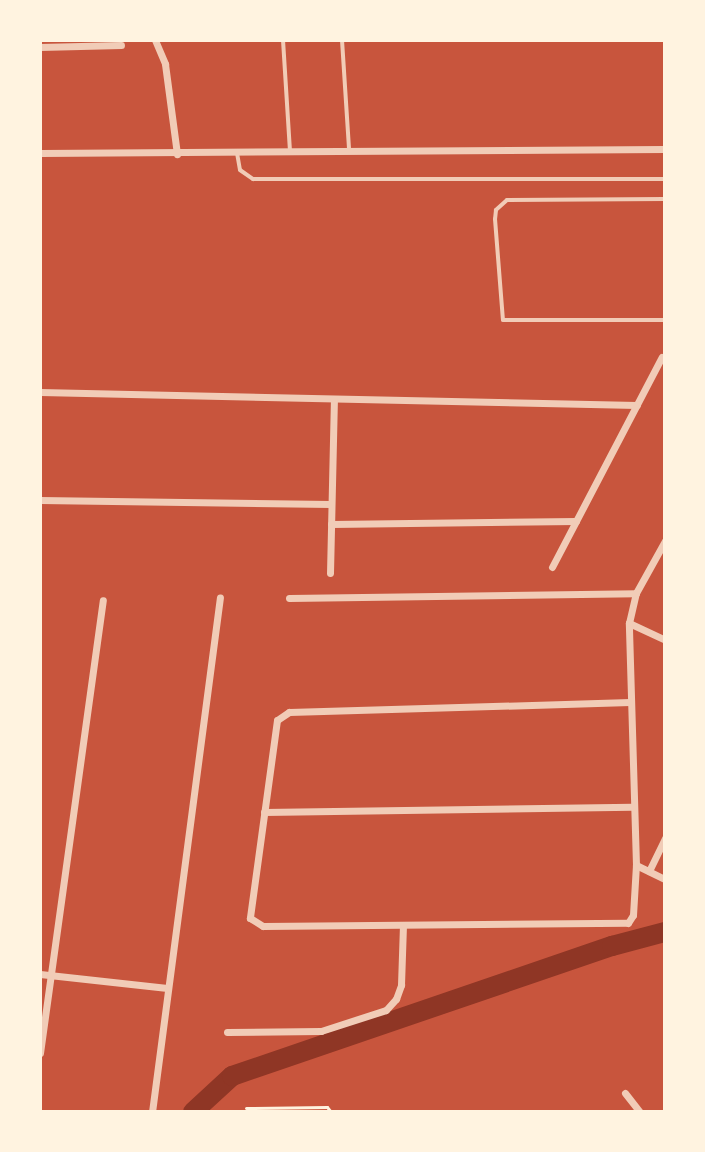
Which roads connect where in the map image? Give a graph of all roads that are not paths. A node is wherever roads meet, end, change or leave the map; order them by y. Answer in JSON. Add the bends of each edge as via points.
{"nodes":[{"id":1,"x":155,"y":40,"type":"edge"},
{"id":2,"x":283,"y":40,"type":"edge"},
{"id":3,"x":342,"y":40,"type":"edge"},
{"id":4,"x":121,"y":45,"type":"dead end"},
{"id":5,"x":40,"y":47,"type":"edge"},
{"id":6,"x":665,"y":149,"type":"edge"},
{"id":7,"x":290,"y":152,"type":"junction"},
{"id":8,"x":349,"y":152,"type":"junction"},
{"id":9,"x":40,"y":153,"type":"edge"},
{"id":10,"x":237,"y":153,"type":"junction"},
{"id":11,"x":177,"y":154,"type":"junction"},
{"id":12,"x":665,"y":179,"type":"edge"},
{"id":13,"x":665,"y":199,"type":"edge"},
{"id":14,"x":665,"y":320,"type":"edge"},
{"id":15,"x":662,"y":357,"type":"dead end"},
{"id":16,"x":40,"y":392,"type":"edge"},
{"id":17,"x":334,"y":399,"type":"junction"},
{"id":18,"x":637,"y":405,"type":"junction"},
{"id":19,"x":40,"y":500,"type":"edge"},
{"id":20,"x":331,"y":504,"type":"junction"},
{"id":21,"x":576,"y":521,"type":"junction"},
{"id":22,"x":331,"y":524,"type":"junction"},
{"id":23,"x":665,"y":541,"type":"edge"},
{"id":24,"x":552,"y":567,"type":"dead end"},
{"id":25,"x":330,"y":573,"type":"dead end"},
{"id":26,"x":636,"y":593,"type":"junction"},
{"id":27,"x":220,"y":597,"type":"dead end"},
{"id":28,"x":289,"y":598,"type":"dead end"},
{"id":29,"x":103,"y":600,"type":"dead end"},
{"id":30,"x":629,"y":623,"type":"junction"},
{"id":31,"x":665,"y":640,"type":"edge"},
{"id":32,"x":630,"y":702,"type":"junction"},
{"id":33,"x":632,"y":807,"type":"junction"},
{"id":34,"x":264,"y":812,"type":"junction"},
{"id":35,"x":665,"y":838,"type":"edge"},
{"id":36,"x":636,"y":865,"type":"junction"},
{"id":37,"x":649,"y":871,"type":"junction"},
{"id":38,"x":665,"y":879,"type":"edge"},
{"id":39,"x":403,"y":925,"type":"junction"},
{"id":40,"x":40,"y":974,"type":"edge"},
{"id":41,"x":50,"y":975,"type":"junction"},
{"id":42,"x":167,"y":988,"type":"junction"},
{"id":43,"x":227,"y":1032,"type":"dead end"},
{"id":44,"x":40,"y":1053,"type":"edge"},
{"id":45,"x":625,"y":1093,"type":"dead end"},
{"id":46,"x":152,"y":1112,"type":"edge"},
{"id":47,"x":640,"y":1112,"type":"edge"}],
"edges":[{"from":1,"to":11,"type":"street","via":[[165,64]]},
{"from":2,"to":7,"type":"lane"},
{"from":3,"to":8,"type":"lane"},
{"from":4,"to":5,"type":"street"},
{"from":6,"to":8,"type":"street"},
{"from":7,"to":8,"type":"street"},
{"from":7,"to":10,"type":"street"},
{"from":9,"to":11,"type":"street"},
{"from":10,"to":11,"type":"street"},
{"from":10,"to":12,"type":"lane","via":[[240,170],[253,179]]},
{"from":13,"to":14,"type":"lane","via":[[507,200],[500,203],[495,219],[503,320]]},
{"from":15,"to":18,"type":"street"},
{"from":16,"to":17,"type":"street"},
{"from":17,"to":18,"type":"street"},
{"from":17,"to":20,"type":"street"},
{"from":18,"to":21,"type":"street"},
{"from":19,"to":20,"type":"street"},
{"from":20,"to":22,"type":"street"},
{"from":21,"to":22,"type":"street"},
{"from":21,"to":24,"type":"street"},
{"from":22,"to":25,"type":"street"},
{"from":23,"to":26,"type":"street"},
{"from":26,"to":28,"type":"street"},
{"from":26,"to":30,"type":"street"},
{"from":27,"to":42,"type":"street"},
{"from":29,"to":41,"type":"street"},
{"from":30,"to":31,"type":"street"},
{"from":30,"to":32,"type":"street"},
{"from":32,"to":33,"type":"street"},
{"from":32,"to":34,"type":"street","via":[[289,712],[277,720]]},
{"from":33,"to":34,"type":"street"},
{"from":33,"to":36,"type":"street"},
{"from":34,"to":39,"type":"street","via":[[250,918],[263,926]]},
{"from":35,"to":37,"type":"street"},
{"from":36,"to":37,"type":"street"},
{"from":36,"to":39,"type":"street","via":[[628,923]]},
{"from":37,"to":38,"type":"street"},
{"from":39,"to":43,"type":"street","via":[[401,985],[386,1010],[321,1031]]},
{"from":40,"to":41,"type":"street"},
{"from":41,"to":42,"type":"street"},
{"from":41,"to":44,"type":"street"},
{"from":42,"to":46,"type":"street"},
{"from":45,"to":47,"type":"street"}]}
